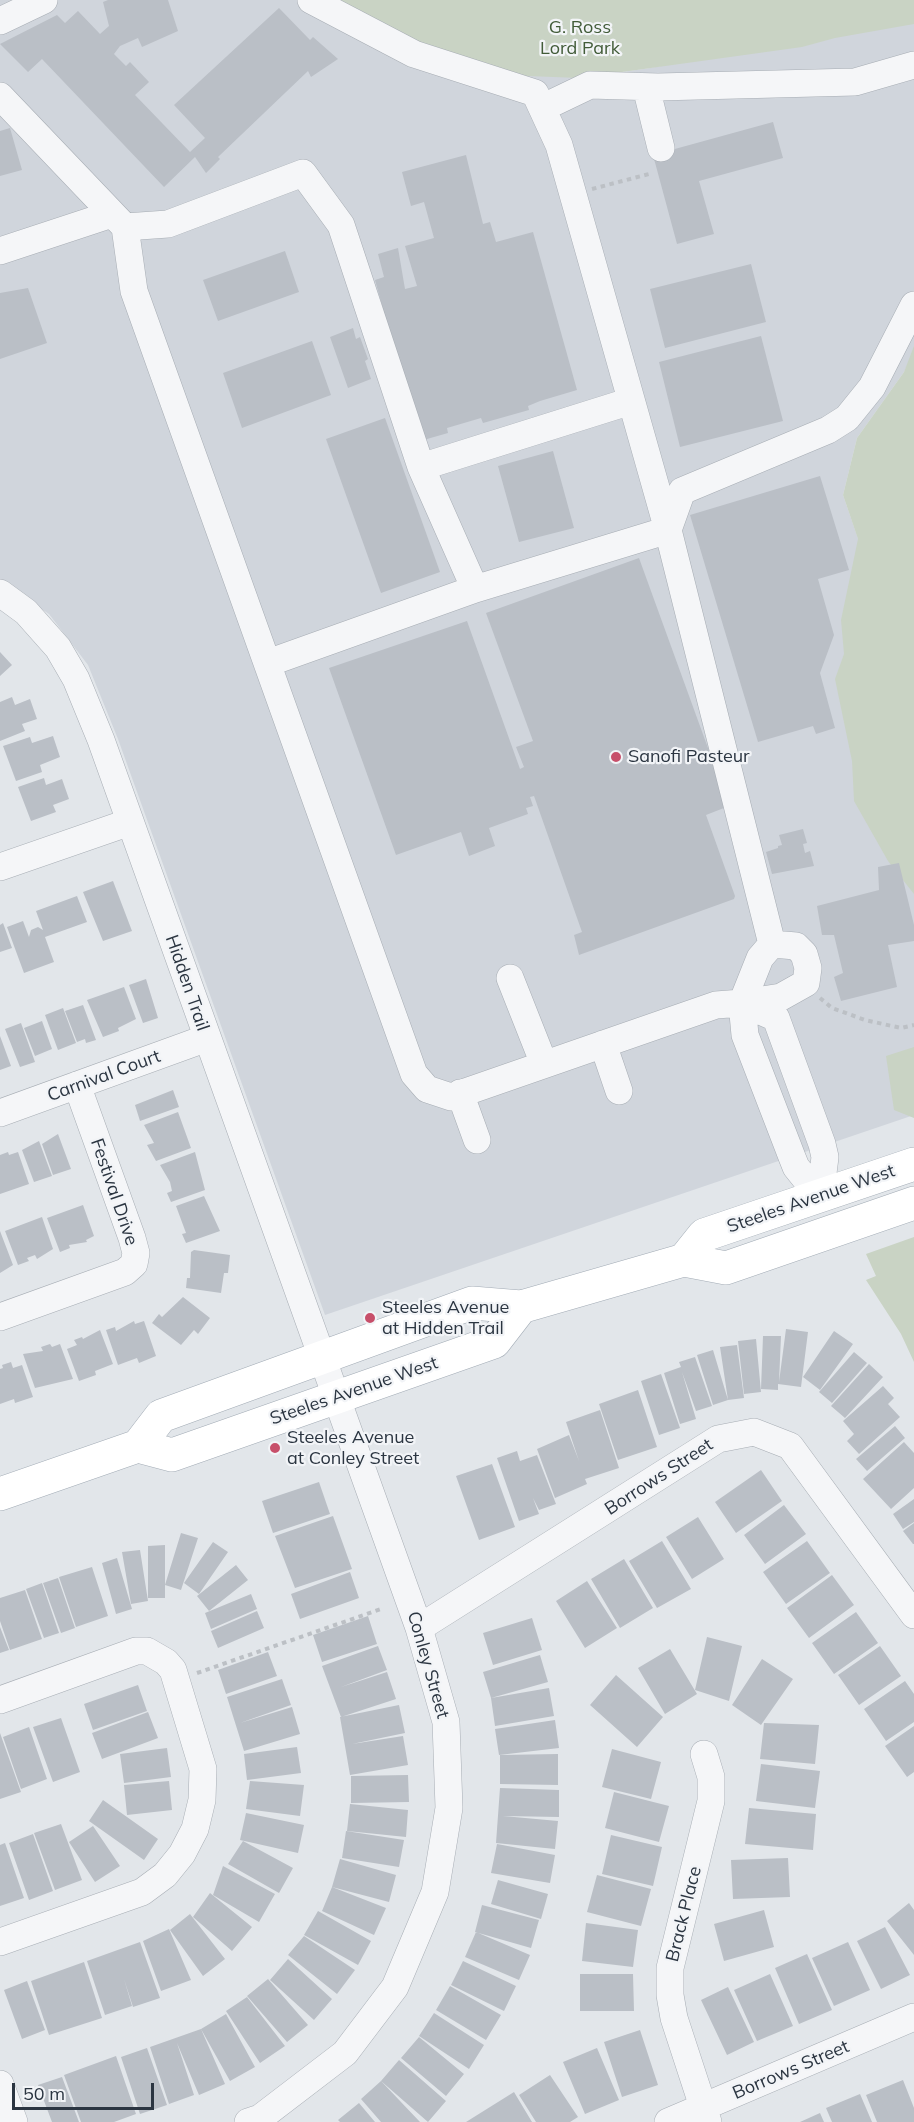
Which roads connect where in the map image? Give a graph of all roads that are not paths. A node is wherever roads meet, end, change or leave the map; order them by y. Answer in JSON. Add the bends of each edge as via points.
{"nodes":[{"id":1,"x":44,"y":0,"type":"edge"},
{"id":2,"x":311,"y":0,"type":"edge"},
{"id":3,"x":0,"y":21,"type":"edge"},
{"id":4,"x":914,"y":65,"type":"edge"},
{"id":5,"x":646,"y":87,"type":"junction"},
{"id":6,"x":0,"y":96,"type":"edge"},
{"id":7,"x":542,"y":108,"type":"junction"},
{"id":8,"x":661,"y":148,"type":"dead end"},
{"id":9,"x":119,"y":220,"type":"junction"},
{"id":10,"x":0,"y":251,"type":"edge"},
{"id":11,"x":914,"y":305,"type":"edge"},
{"id":12,"x":631,"y":401,"type":"junction"},
{"id":13,"x":421,"y":467,"type":"junction"},
{"id":14,"x":668,"y":530,"type":"junction"},
{"id":15,"x":475,"y":589,"type":"junction"},
{"id":16,"x":0,"y":593,"type":"edge"},
{"id":17,"x":268,"y":663,"type":"junction"},
{"id":18,"x":130,"y":822,"type":"junction"},
{"id":19,"x":0,"y":867,"type":"edge"},
{"id":20,"x":772,"y":944,"type":"junction"},
{"id":21,"x":510,"y":978,"type":"dead end"},
{"id":22,"x":742,"y":1003,"type":"junction"},
{"id":23,"x":207,"y":1038,"type":"junction"},
{"id":24,"x":603,"y":1044,"type":"junction"},
{"id":25,"x":544,"y":1064,"type":"junction"},
{"id":26,"x":77,"y":1085,"type":"junction"},
{"id":27,"x":619,"y":1091,"type":"dead end"},
{"id":28,"x":460,"y":1093,"type":"junction"},
{"id":29,"x":0,"y":1113,"type":"edge"},
{"id":30,"x":477,"y":1140,"type":"dead end"},
{"id":31,"x":914,"y":1164,"type":"edge"},
{"id":32,"x":820,"y":1197,"type":"junction"},
{"id":33,"x":914,"y":1203,"type":"edge"},
{"id":34,"x":830,"y":1231,"type":"junction"},
{"id":35,"x":684,"y":1260,"type":"junction"},
{"id":36,"x":520,"y":1307,"type":"junction"},
{"id":37,"x":0,"y":1317,"type":"edge"},
{"id":38,"x":323,"y":1356,"type":"junction"},
{"id":39,"x":336,"y":1397,"type":"junction"},
{"id":40,"x":138,"y":1446,"type":"junction"},
{"id":41,"x":0,"y":1494,"type":"edge"},
{"id":42,"x":914,"y":1615,"type":"edge"},
{"id":43,"x":419,"y":1628,"type":"junction"},
{"id":44,"x":0,"y":1700,"type":"edge"},
{"id":45,"x":704,"y":1754,"type":"dead end"},
{"id":46,"x":0,"y":1942,"type":"edge"},
{"id":47,"x":914,"y":2017,"type":"edge"},
{"id":48,"x":0,"y":2084,"type":"edge"},
{"id":49,"x":706,"y":2115,"type":"edge"},
{"id":50,"x":257,"y":2121,"type":"edge"},
{"id":51,"x":14,"y":2122,"type":"edge"},
{"id":52,"x":668,"y":2122,"type":"edge"}],
"edges":[{"from":1,"to":3,"type":"street"},
{"from":2,"to":7,"type":"street","via":[[414,54],[535,93]]},
{"from":4,"to":5,"type":"street","via":[[855,82]]},
{"from":5,"to":7,"type":"street","via":[[590,85]]},
{"from":5,"to":8,"type":"street"},
{"from":6,"to":9,"type":"street"},
{"from":7,"to":12,"type":"street","via":[[559,145]]},
{"from":9,"to":10,"type":"street"},
{"from":9,"to":13,"type":"street","via":[[168,224],[303,173],[341,225]]},
{"from":9,"to":17,"type":"street","via":[[134,291]]},
{"from":11,"to":14,"type":"street","via":[[872,387],[847,418],[828,430],[682,491]]},
{"from":12,"to":13,"type":"street"},
{"from":12,"to":14,"type":"street"},
{"from":13,"to":15,"type":"street"},
{"from":14,"to":15,"type":"street"},
{"from":14,"to":20,"type":"street"},
{"from":15,"to":17,"type":"street"},
{"from":16,"to":18,"type":"street","name":"Hidden Trail","via":[[38,623],[76,679]]},
{"from":17,"to":28,"type":"street","via":[[414,1074],[427,1089],[451,1097]]},
{"from":18,"to":19,"type":"street"},
{"from":18,"to":23,"type":"street","name":"Hidden Trail"},
{"from":20,"to":22,"type":"street","via":[[760,958]]},
{"from":20,"to":22,"type":"street","via":[[796,946],[804,954],[808,968],[806,983],[781,997]]},
{"from":21,"to":25,"type":"street"},
{"from":22,"to":24,"type":"street","via":[[716,1005]]},
{"from":22,"to":32,"type":"street","via":[[745,1035],[796,1167]]},
{"from":23,"to":26,"type":"street","name":"Carnival Court"},
{"from":23,"to":38,"type":"street","name":"Hidden Trail"},
{"from":24,"to":25,"type":"street"},
{"from":24,"to":27,"type":"street"},
{"from":25,"to":28,"type":"street"},
{"from":26,"to":29,"type":"street","name":"Carnival Court"},
{"from":26,"to":37,"type":"street","name":"Festival Drive","via":[[132,1238],[134,1264],[125,1272]]},
{"from":28,"to":30,"type":"street"},
{"from":31,"to":32,"type":"main road","name":"Steeles Avenue West"},
{"from":32,"to":34,"type":"main road"},
{"from":32,"to":35,"type":"main road","name":"Steeles Avenue West","via":[[704,1235]]},
{"from":33,"to":34,"type":"main road","name":"Steeles Avenue West"},
{"from":34,"to":35,"type":"main road","name":"Steeles Avenue West","via":[[726,1268]]},
{"from":35,"to":36,"type":"main road","name":"Steeles Avenue West"},
{"from":36,"to":38,"type":"main road","name":"Steeles Avenue West","via":[[472,1303]]},
{"from":36,"to":39,"type":"main road","name":"Steeles Avenue West","via":[[494,1342]]},
{"from":38,"to":39,"type":"street","name":"Hidden Trail"},
{"from":38,"to":40,"type":"main road","name":"Steeles Avenue West","via":[[160,1416]]},
{"from":39,"to":40,"type":"main road","name":"Steeles Avenue West","via":[[172,1455]]},
{"from":39,"to":43,"type":"street","name":"Conley Street"},
{"from":40,"to":41,"type":"main road"},
{"from":42,"to":43,"type":"street","name":"Borrows Street","via":[[790,1446],[754,1432],[718,1438]]},
{"from":43,"to":50,"type":"street","name":"Conley Street","via":[[446,1722],[449,1808],[435,1892],[395,1988],[345,2053]]},
{"from":44,"to":46,"type":"street","via":[[136,1651],[147,1651],[173,1670],[203,1769],[202,1800],[195,1829],[165,1875],[142,1892]]},
{"from":45,"to":49,"type":"street","name":"Brack Place","via":[[711,1778],[711,1801],[670,1968],[670,1986],[674,2018]]},
{"from":47,"to":49,"type":"street","name":"Borrows Street"},
{"from":48,"to":51,"type":"street"},
{"from":49,"to":52,"type":"street","name":"Borrows Street"}]}
